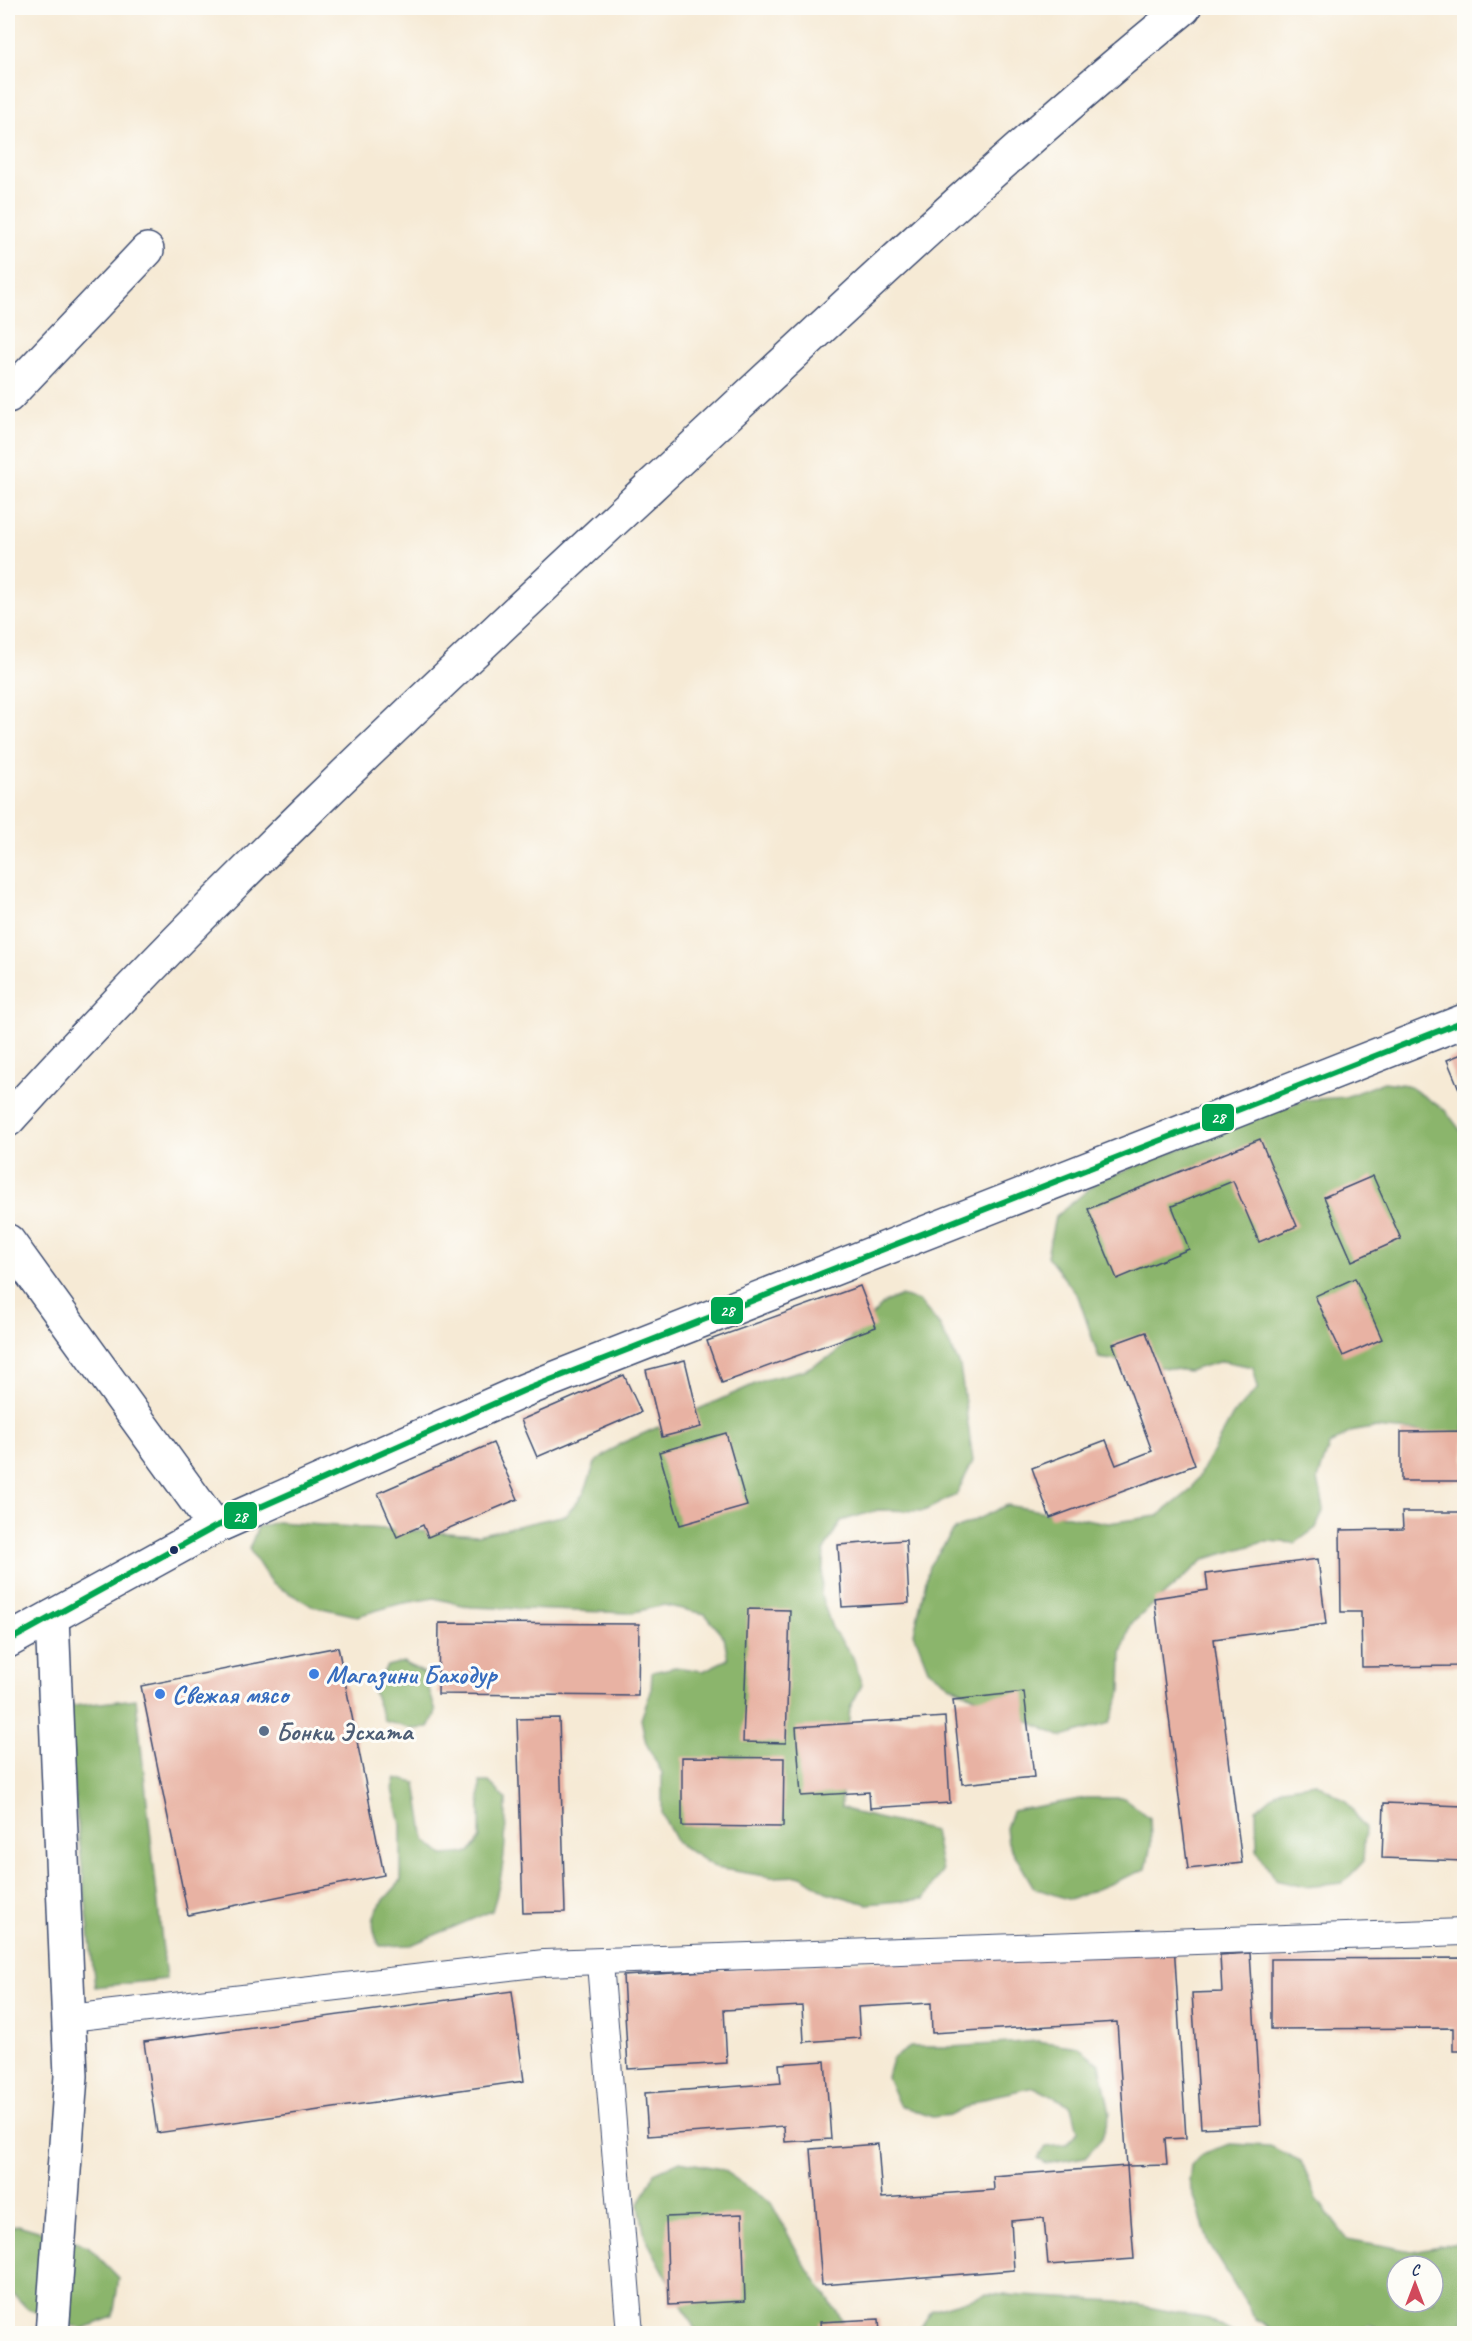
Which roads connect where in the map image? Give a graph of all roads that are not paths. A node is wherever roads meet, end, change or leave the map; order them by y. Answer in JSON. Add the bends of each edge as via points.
{"nodes":[{"id":1,"x":1184,"y":8,"type":"edge"},
{"id":2,"x":147,"y":250,"type":"dead end"},
{"id":3,"x":8,"y":396,"type":"edge"},
{"id":4,"x":1464,"y":1021,"type":"edge"},
{"id":5,"x":8,"y":1120,"type":"edge"},
{"id":6,"x":8,"y":1241,"type":"edge"},
{"id":7,"x":215,"y":1527,"type":"junction"},
{"id":8,"x":52,"y":1617,"type":"junction"},
{"id":9,"x":8,"y":1641,"type":"edge"},
{"id":10,"x":1464,"y":1932,"type":"edge"},
{"id":11,"x":600,"y":1963,"type":"junction"},
{"id":12,"x":69,"y":2018,"type":"junction"},
{"id":13,"x":52,"y":2334,"type":"edge"},
{"id":14,"x":630,"y":2334,"type":"edge"}],
"edges":[{"from":1,"to":5,"type":"street","via":[[964,196],[460,664],[178,942]]},
{"from":2,"to":3,"type":"street"},
{"from":4,"to":7,"type":"street","via":[[525,1390]]},
{"from":6,"to":7,"type":"street"},
{"from":7,"to":8,"type":"street"},
{"from":8,"to":9,"type":"street"},
{"from":8,"to":12,"type":"street"},
{"from":10,"to":11,"type":"lane"},
{"from":11,"to":12,"type":"lane","via":[[544,1963]]},
{"from":11,"to":14,"type":"lane"},
{"from":12,"to":13,"type":"street","via":[[71,2076]]}]}
